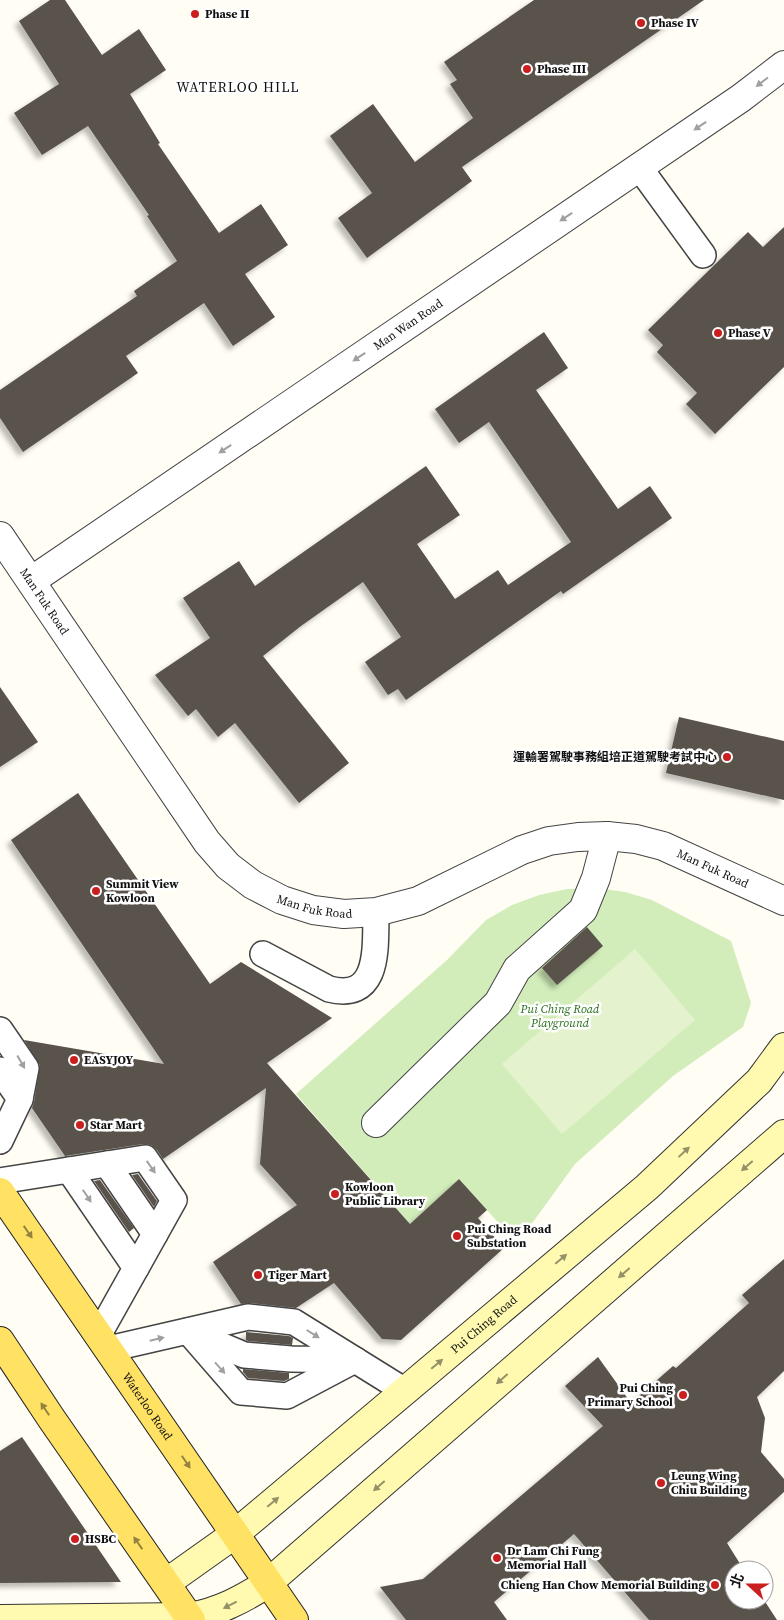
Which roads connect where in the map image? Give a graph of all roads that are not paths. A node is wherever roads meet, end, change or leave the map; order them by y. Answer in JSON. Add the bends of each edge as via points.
{"nodes":[{"id":1,"x":784,"y":65,"type":"edge"},
{"id":2,"x":639,"y":167,"type":"junction"},
{"id":3,"x":703,"y":255,"type":"dead end"},
{"id":4,"x":0,"y":536,"type":"edge"},
{"id":5,"x":31,"y":581,"type":"junction"},
{"id":6,"x":607,"y":836,"type":"junction"},
{"id":7,"x":784,"y":901,"type":"edge"},
{"id":8,"x":376,"y":912,"type":"junction"},
{"id":9,"x":263,"y":954,"type":"dead end"},
{"id":10,"x":0,"y":1030,"type":"edge"},
{"id":11,"x":784,"y":1047,"type":"edge"},
{"id":12,"x":0,"y":1070,"type":"edge"},
{"id":13,"x":20,"y":1099,"type":"junction"},
{"id":14,"x":376,"y":1123,"type":"dead end"},
{"id":15,"x":784,"y":1134,"type":"edge"},
{"id":16,"x":0,"y":1141,"type":"edge"},
{"id":17,"x":107,"y":1164,"type":"junction"},
{"id":18,"x":69,"y":1170,"type":"junction"},
{"id":19,"x":0,"y":1181,"type":"edge"},
{"id":20,"x":0,"y":1192,"type":"edge"},
{"id":21,"x":155,"y":1234,"type":"junction"},
{"id":22,"x":136,"y":1268,"type":"junction"},
{"id":23,"x":188,"y":1332,"type":"junction"},
{"id":24,"x":0,"y":1341,"type":"edge"},
{"id":25,"x":104,"y":1342,"type":"junction"},
{"id":26,"x":354,"y":1360,"type":"junction"},
{"id":27,"x":405,"y":1391,"type":"junction"},
{"id":28,"x":235,"y":1534,"type":"junction"},
{"id":29,"x":166,"y":1583,"type":"junction"},
{"id":30,"x":268,"y":1583,"type":"junction"},
{"id":31,"x":190,"y":1618,"type":"edge"},
{"id":32,"x":0,"y":1619,"type":"edge"},
{"id":33,"x":294,"y":1620,"type":"edge"}],
"edges":[{"from":1,"to":2,"type":"street","name":"Man Wan Road","one_way":true},
{"from":2,"to":3,"type":"lane"},
{"from":2,"to":5,"type":"street","name":"Man Wan Road","one_way":true},
{"from":4,"to":5,"type":"street","name":"Man Fuk Road"},
{"from":5,"to":8,"type":"street","name":"Man Fuk Road","via":[[206,842],[228,866],[268,893],[312,910],[344,914]]},
{"from":6,"to":7,"type":"street","name":"Man Fuk Road","via":[[663,846]]},
{"from":6,"to":8,"type":"street","name":"Man Fuk Road","via":[[549,841],[513,854],[418,901]]},
{"from":6,"to":14,"type":"street","via":[[583,910],[517,969],[498,1003]]},
{"from":8,"to":9,"type":"lane","via":[[372,969],[360,986],[350,990],[329,989]]},
{"from":10,"to":13,"type":"lane","one_way":true,"via":[[26,1068]]},
{"from":27,"to":11,"type":"main road","name":"Pui Ching Road","one_way":true,"via":[[647,1187],[759,1080]]},
{"from":12,"to":13,"type":"lane"},
{"from":13,"to":16,"type":"lane"},
{"from":15,"to":30,"type":"main road","one_way":true},
{"from":17,"to":18,"type":"lane"},
{"from":17,"to":21,"type":"lane"},
{"from":17,"to":21,"type":"lane","one_way":true,"via":[[145,1158],[174,1200]]},
{"from":18,"to":19,"type":"lane"},
{"from":18,"to":22,"type":"lane","one_way":true},
{"from":20,"to":25,"type":"main road","name":"Waterloo Road","one_way":true},
{"from":21,"to":22,"type":"lane"},
{"from":22,"to":25,"type":"lane"},
{"from":25,"to":23,"type":"lane","one_way":true},
{"from":23,"to":26,"type":"lane","via":[[244,1355]]},
{"from":23,"to":26,"type":"lane","one_way":true,"via":[[248,1317],[294,1322]]},
{"from":23,"to":26,"type":"lane","one_way":true,"via":[[241,1392],[287,1396]]},
{"from":29,"to":24,"type":"main road","one_way":true},
{"from":25,"to":28,"type":"main road","name":"Waterloo Road","one_way":true},
{"from":26,"to":27,"type":"lane"},
{"from":28,"to":27,"type":"main road","name":"Pui Ching Road","one_way":true},
{"from":28,"to":29,"type":"main road","name":"Pui Ching Road"},
{"from":28,"to":30,"type":"main road","name":"Waterloo Road"},
{"from":29,"to":31,"type":"main road"},
{"from":30,"to":31,"type":"main road","one_way":true,"via":[[222,1609]]},
{"from":30,"to":33,"type":"main road","name":"Waterloo Road"},
{"from":31,"to":32,"type":"main road"}]}
